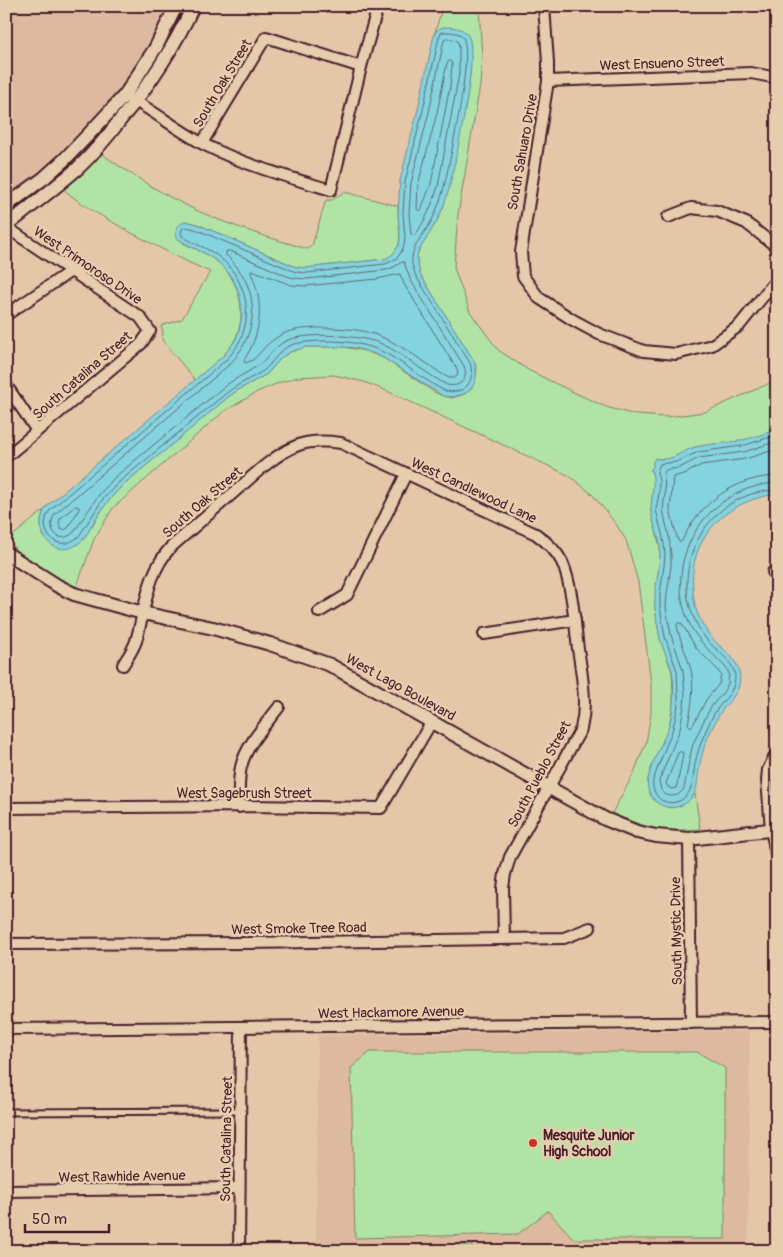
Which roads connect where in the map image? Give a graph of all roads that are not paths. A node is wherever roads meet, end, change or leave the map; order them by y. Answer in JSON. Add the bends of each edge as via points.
{"nodes":[{"id":1,"x":176,"y":6,"type":"edge"},
{"id":2,"x":194,"y":6,"type":"edge"},
{"id":3,"x":378,"y":6,"type":"edge"},
{"id":4,"x":544,"y":6,"type":"edge"},
{"id":5,"x":361,"y":67,"type":"junction"},
{"id":6,"x":777,"y":78,"type":"edge"},
{"id":7,"x":548,"y":81,"type":"junction"},
{"id":8,"x":131,"y":98,"type":"junction"},
{"id":9,"x":202,"y":143,"type":"junction"},
{"id":10,"x":6,"y":206,"type":"edge"},
{"id":11,"x":668,"y":217,"type":"dead end"},
{"id":12,"x":6,"y":227,"type":"edge"},
{"id":13,"x":777,"y":247,"type":"edge"},
{"id":14,"x":71,"y":271,"type":"junction"},
{"id":15,"x":777,"y":279,"type":"edge"},
{"id":16,"x":6,"y":315,"type":"edge"},
{"id":17,"x":150,"y":331,"type":"joint"},
{"id":18,"x":6,"y":385,"type":"edge"},
{"id":19,"x":37,"y":431,"type":"junction"},
{"id":20,"x":309,"y":442,"type":"joint"},
{"id":21,"x":6,"y":457,"type":"edge"},
{"id":22,"x":406,"y":474,"type":"junction"},
{"id":23,"x":6,"y":553,"type":"edge"},
{"id":24,"x":320,"y":612,"type":"dead end"},
{"id":25,"x":143,"y":613,"type":"junction"},
{"id":26,"x":574,"y":620,"type":"junction"},
{"id":27,"x":484,"y":634,"type":"dead end"},
{"id":28,"x":123,"y":665,"type":"dead end"},
{"id":29,"x":279,"y":707,"type":"dead end"},
{"id":30,"x":432,"y":721,"type":"junction"},
{"id":31,"x":777,"y":752,"type":"edge"},
{"id":32,"x":548,"y":787,"type":"junction"},
{"id":33,"x":239,"y":806,"type":"junction"},
{"id":34,"x":6,"y":808,"type":"edge"},
{"id":35,"x":774,"y":829,"type":"edge"},
{"id":36,"x":689,"y":839,"type":"junction"},
{"id":37,"x":777,"y":860,"type":"edge"},
{"id":38,"x":590,"y":928,"type":"dead end"},
{"id":39,"x":504,"y":938,"type":"junction"},
{"id":40,"x":6,"y":944,"type":"edge"},
{"id":41,"x":777,"y":1022,"type":"edge"},
{"id":42,"x":691,"y":1023,"type":"junction"},
{"id":43,"x":241,"y":1027,"type":"junction"},
{"id":44,"x":6,"y":1029,"type":"edge"},
{"id":45,"x":240,"y":1111,"type":"junction"},
{"id":46,"x":6,"y":1112,"type":"edge"},
{"id":47,"x":239,"y":1188,"type":"junction"},
{"id":48,"x":6,"y":1191,"type":"edge"},
{"id":49,"x":239,"y":1251,"type":"edge"}],
"edges":[{"from":1,"to":8,"type":"street"},
{"from":2,"to":8,"type":"street","via":[[172,48]]},
{"from":3,"to":5,"type":"street"},
{"from":4,"to":7,"type":"street","name":"South Sahuaro Drive"},
{"from":5,"to":9,"type":"street","name":"South Oak Street","via":[[266,37]]},
{"from":5,"to":9,"type":"street","via":[[331,190],[241,161]]},
{"from":6,"to":7,"type":"street","name":"West Ensueno Street","via":[[751,74]]},
{"from":7,"to":15,"type":"street","name":"South Sahuaro Drive","via":[[521,252],[523,276],[539,298],[599,334],[644,351],[676,354],[712,344],[739,326]]},
{"from":8,"to":9,"type":"street"},
{"from":8,"to":10,"type":"street","via":[[44,178]]},
{"from":8,"to":12,"type":"street","via":[[113,129],[88,158]]},
{"from":11,"to":13,"type":"street","via":[[691,208],[717,211],[746,223]]},
{"from":12,"to":14,"type":"street","name":"West Primoroso Drive"},
{"from":14,"to":16,"type":"street"},
{"from":14,"to":17,"type":"street","name":"West Primoroso Drive","via":[[140,317]]},
{"from":17,"to":19,"type":"street","name":"South Catalina Street","via":[[141,344]]},
{"from":18,"to":19,"type":"street"},
{"from":19,"to":21,"type":"street","name":"South Catalina Street"},
{"from":20,"to":22,"type":"street","name":"West Candlewood Lane","via":[[341,443]]},
{"from":20,"to":25,"type":"street","name":"South Oak Street","via":[[287,450],[263,468],[171,547],[156,568]]},
{"from":22,"to":24,"type":"street","via":[[346,595]]},
{"from":22,"to":26,"type":"street","name":"West Candlewood Lane","via":[[536,534],[552,547],[568,580]]},
{"from":23,"to":25,"type":"street","name":"West Lago Boulevard","via":[[71,592]]},
{"from":25,"to":28,"type":"street","name":"South Oak Street","via":[[135,643]]},
{"from":25,"to":30,"type":"street","name":"West Lago Boulevard","via":[[270,644],[330,665]]},
{"from":26,"to":27,"type":"street"},
{"from":26,"to":32,"type":"street","name":"South Pueblo Street","via":[[584,716],[581,729]]},
{"from":29,"to":33,"type":"street","via":[[245,756],[241,767]]},
{"from":30,"to":32,"type":"street","name":"West Lago Boulevard"},
{"from":30,"to":33,"type":"street","name":"West Sagebrush Street","via":[[381,808]]},
{"from":31,"to":35,"type":"street","via":[[767,780]]},
{"from":32,"to":36,"type":"street","name":"West Lago Boulevard","via":[[626,828],[656,836]]},
{"from":32,"to":39,"type":"street","name":"South Pueblo Street","via":[[510,857],[505,874]]},
{"from":33,"to":34,"type":"street","name":"West Sagebrush Street"},
{"from":35,"to":36,"type":"street","name":"West Lago Boulevard"},
{"from":35,"to":37,"type":"street"},
{"from":36,"to":42,"type":"street","name":"South Mystic Drive"},
{"from":38,"to":39,"type":"street","name":"West Smoke Tree Road","via":[[564,938]]},
{"from":39,"to":40,"type":"street","name":"West Smoke Tree Road"},
{"from":41,"to":42,"type":"street","name":"West Hackamore Avenue"},
{"from":42,"to":43,"type":"street","name":"West Hackamore Avenue"},
{"from":43,"to":44,"type":"street","name":"West Hackamore Avenue"},
{"from":43,"to":45,"type":"street","name":"South Catalina Street"},
{"from":45,"to":46,"type":"lane"},
{"from":45,"to":47,"type":"street","name":"South Catalina Street"},
{"from":47,"to":48,"type":"street","name":"West Rawhide Avenue"},
{"from":47,"to":49,"type":"street","name":"South Catalina Street"}]}
